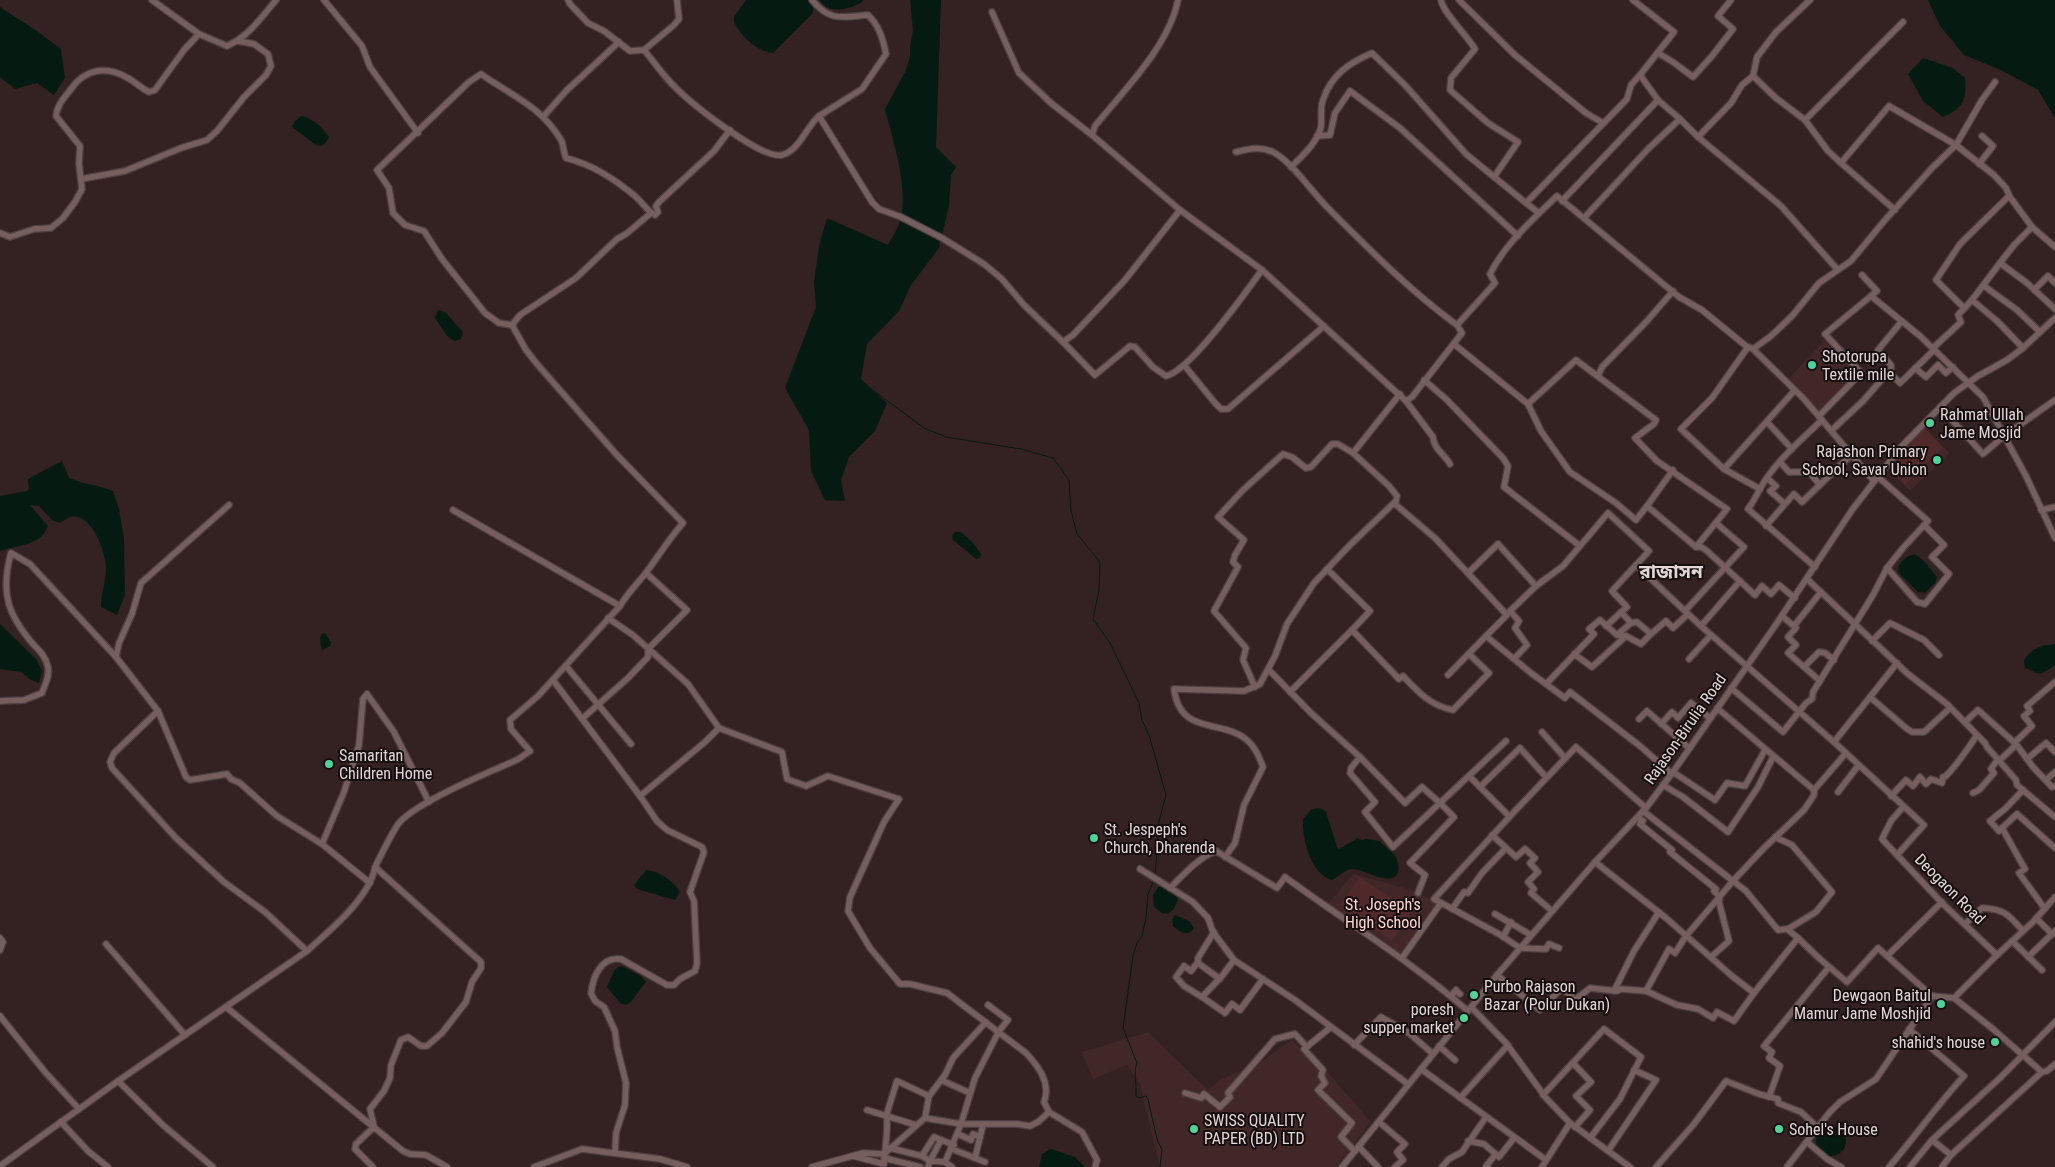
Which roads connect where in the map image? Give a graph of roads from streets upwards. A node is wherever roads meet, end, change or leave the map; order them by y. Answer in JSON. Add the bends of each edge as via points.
{"nodes":[{"id":1,"x":152,"y":0,"type":"edge"},
{"id":2,"x":276,"y":0,"type":"edge"},
{"id":3,"x":324,"y":0,"type":"edge"},
{"id":4,"x":568,"y":0,"type":"edge"},
{"id":5,"x":677,"y":0,"type":"edge"},
{"id":6,"x":812,"y":0,"type":"edge"},
{"id":7,"x":1178,"y":0,"type":"edge"},
{"id":8,"x":1440,"y":0,"type":"edge"},
{"id":9,"x":1459,"y":0,"type":"edge"},
{"id":10,"x":1633,"y":0,"type":"edge"},
{"id":11,"x":1731,"y":0,"type":"edge"},
{"id":12,"x":1810,"y":0,"type":"edge"},
{"id":13,"x":992,"y":12,"type":"dead end"},
{"id":14,"x":1903,"y":22,"type":"dead end"},
{"id":15,"x":198,"y":34,"type":"junction"},
{"id":16,"x":238,"y":41,"type":"junction"},
{"id":17,"x":619,"y":42,"type":"junction"},
{"id":18,"x":644,"y":50,"type":"junction"},
{"id":19,"x":1658,"y":53,"type":"junction"},
{"id":20,"x":1640,"y":75,"type":"junction"},
{"id":21,"x":1753,"y":76,"type":"junction"},
{"id":22,"x":1995,"y":82,"type":"dead end"},
{"id":23,"x":1658,"y":100,"type":"junction"},
{"id":24,"x":543,"y":116,"type":"junction"},
{"id":25,"x":819,"y":116,"type":"junction"},
{"id":26,"x":1680,"y":119,"type":"junction"},
{"id":27,"x":1805,"y":120,"type":"junction"},
{"id":28,"x":1603,"y":123,"type":"junction"},
{"id":29,"x":730,"y":130,"type":"junction"},
{"id":30,"x":418,"y":133,"type":"junction"},
{"id":31,"x":1092,"y":135,"type":"junction"},
{"id":32,"x":1316,"y":136,"type":"junction"},
{"id":33,"x":1982,"y":136,"type":"dead end"},
{"id":34,"x":1698,"y":137,"type":"junction"},
{"id":35,"x":1956,"y":145,"type":"junction"},
{"id":36,"x":1236,"y":152,"type":"dead end"},
{"id":37,"x":1841,"y":163,"type":"junction"},
{"id":38,"x":1980,"y":164,"type":"junction"},
{"id":39,"x":1291,"y":167,"type":"junction"},
{"id":40,"x":1494,"y":177,"type":"junction"},
{"id":41,"x":81,"y":178,"type":"junction"},
{"id":42,"x":2009,"y":196,"type":"junction"},
{"id":43,"x":1562,"y":201,"type":"junction"},
{"id":44,"x":1526,"y":202,"type":"junction"},
{"id":45,"x":1180,"y":210,"type":"junction"},
{"id":46,"x":1895,"y":210,"type":"junction"},
{"id":47,"x":651,"y":213,"type":"junction"},
{"id":48,"x":1539,"y":213,"type":"junction"},
{"id":49,"x":1584,"y":218,"type":"junction"},
{"id":50,"x":2032,"y":227,"type":"junction"},
{"id":51,"x":0,"y":233,"type":"edge"},
{"id":52,"x":1518,"y":236,"type":"junction"},
{"id":53,"x":2055,"y":247,"type":"edge"},
{"id":54,"x":2000,"y":264,"type":"junction"},
{"id":55,"x":1837,"y":269,"type":"junction"},
{"id":56,"x":1262,"y":270,"type":"junction"},
{"id":57,"x":1862,"y":275,"type":"dead end"},
{"id":58,"x":2055,"y":283,"type":"edge"},
{"id":59,"x":1984,"y":286,"type":"junction"},
{"id":60,"x":2034,"y":290,"type":"junction"},
{"id":61,"x":1673,"y":292,"type":"junction"},
{"id":62,"x":1871,"y":296,"type":"junction"},
{"id":63,"x":1972,"y":300,"type":"junction"},
{"id":64,"x":1964,"y":308,"type":"junction"},
{"id":65,"x":2055,"y":309,"type":"edge"},
{"id":66,"x":2055,"y":318,"type":"edge"},
{"id":67,"x":1902,"y":321,"type":"junction"},
{"id":68,"x":512,"y":325,"type":"junction"},
{"id":69,"x":1324,"y":326,"type":"junction"},
{"id":70,"x":1457,"y":326,"type":"junction"},
{"id":71,"x":2040,"y":332,"type":"junction"},
{"id":72,"x":1063,"y":342,"type":"junction"},
{"id":73,"x":1454,"y":344,"type":"junction"},
{"id":74,"x":1750,"y":348,"type":"junction"},
{"id":75,"x":2023,"y":348,"type":"junction"},
{"id":76,"x":1934,"y":349,"type":"junction"},
{"id":77,"x":1184,"y":365,"type":"junction"},
{"id":78,"x":1953,"y":367,"type":"junction"},
{"id":79,"x":1915,"y":368,"type":"junction"},
{"id":80,"x":1888,"y":372,"type":"junction"},
{"id":81,"x":1598,"y":376,"type":"junction"},
{"id":82,"x":1424,"y":380,"type":"junction"},
{"id":83,"x":1969,"y":382,"type":"junction"},
{"id":84,"x":1795,"y":390,"type":"junction"},
{"id":85,"x":1400,"y":394,"type":"junction"},
{"id":86,"x":2055,"y":400,"type":"edge"},
{"id":87,"x":1406,"y":401,"type":"junction"},
{"id":88,"x":1528,"y":404,"type":"junction"},
{"id":89,"x":1940,"y":407,"type":"junction"},
{"id":90,"x":1821,"y":418,"type":"junction"},
{"id":91,"x":1767,"y":422,"type":"junction"},
{"id":92,"x":1832,"y":430,"type":"junction"},
{"id":93,"x":2004,"y":436,"type":"junction"},
{"id":94,"x":1792,"y":449,"type":"junction"},
{"id":95,"x":1353,"y":453,"type":"junction"},
{"id":96,"x":1852,"y":454,"type":"junction"},
{"id":97,"x":1780,"y":462,"type":"junction"},
{"id":98,"x":1450,"y":464,"type":"dead end"},
{"id":99,"x":1724,"y":469,"type":"junction"},
{"id":100,"x":1673,"y":470,"type":"junction"},
{"id":101,"x":1767,"y":478,"type":"junction"},
{"id":102,"x":1875,"y":478,"type":"junction"},
{"id":103,"x":1820,"y":485,"type":"junction"},
{"id":104,"x":1760,"y":489,"type":"junction"},
{"id":105,"x":1616,"y":503,"type":"junction"},
{"id":106,"x":1395,"y":504,"type":"junction"},
{"id":107,"x":1785,"y":504,"type":"junction"},
{"id":108,"x":229,"y":505,"type":"dead end"},
{"id":109,"x":1647,"y":506,"type":"junction"},
{"id":110,"x":2055,"y":507,"type":"edge"},
{"id":111,"x":453,"y":510,"type":"dead end"},
{"id":112,"x":2041,"y":510,"type":"junction"},
{"id":113,"x":1608,"y":513,"type":"junction"},
{"id":114,"x":1716,"y":523,"type":"junction"},
{"id":115,"x":1924,"y":525,"type":"junction"},
{"id":116,"x":1766,"y":526,"type":"junction"},
{"id":117,"x":2055,"y":538,"type":"edge"},
{"id":118,"x":1580,"y":546,"type":"junction"},
{"id":119,"x":1696,"y":547,"type":"junction"},
{"id":120,"x":1636,"y":565,"type":"junction"},
{"id":121,"x":1815,"y":567,"type":"junction"},
{"id":122,"x":1887,"y":568,"type":"junction"},
{"id":123,"x":1327,"y":569,"type":"junction"},
{"id":124,"x":1726,"y":569,"type":"junction"},
{"id":125,"x":1468,"y":572,"type":"junction"},
{"id":126,"x":646,"y":573,"type":"junction"},
{"id":127,"x":1807,"y":578,"type":"junction"},
{"id":128,"x":1740,"y":581,"type":"junction"},
{"id":129,"x":1536,"y":586,"type":"junction"},
{"id":130,"x":1821,"y":592,"type":"junction"},
{"id":131,"x":1794,"y":598,"type":"junction"},
{"id":132,"x":620,"y":606,"type":"junction"},
{"id":133,"x":1621,"y":612,"type":"junction"},
{"id":134,"x":1509,"y":613,"type":"junction"},
{"id":135,"x":1686,"y":613,"type":"junction"},
{"id":136,"x":1782,"y":616,"type":"junction"},
{"id":137,"x":608,"y":618,"type":"junction"},
{"id":138,"x":1632,"y":623,"type":"junction"},
{"id":139,"x":1853,"y":624,"type":"junction"},
{"id":140,"x":1606,"y":626,"type":"junction"},
{"id":141,"x":1701,"y":626,"type":"junction"},
{"id":142,"x":1794,"y":626,"type":"junction"},
{"id":143,"x":1352,"y":630,"type":"junction"},
{"id":144,"x":1617,"y":634,"type":"junction"},
{"id":145,"x":1651,"y":634,"type":"junction"},
{"id":146,"x":1711,"y":635,"type":"junction"},
{"id":147,"x":1486,"y":636,"type":"junction"},
{"id":148,"x":1626,"y":636,"type":"junction"},
{"id":149,"x":1872,"y":641,"type":"junction"},
{"id":150,"x":648,"y":650,"type":"junction"},
{"id":151,"x":1469,"y":654,"type":"junction"},
{"id":152,"x":1574,"y":654,"type":"junction"},
{"id":153,"x":1939,"y":655,"type":"dead end"},
{"id":154,"x":116,"y":658,"type":"junction"},
{"id":155,"x":1689,"y":659,"type":"dead end"},
{"id":156,"x":1514,"y":660,"type":"junction"},
{"id":157,"x":1834,"y":660,"type":"junction"},
{"id":158,"x":1896,"y":664,"type":"junction"},
{"id":159,"x":566,"y":666,"type":"junction"},
{"id":160,"x":1747,"y":666,"type":"junction"},
{"id":161,"x":1804,"y":667,"type":"junction"},
{"id":162,"x":1268,"y":670,"type":"junction"},
{"id":163,"x":1448,"y":675,"type":"dead end"},
{"id":164,"x":553,"y":680,"type":"junction"},
{"id":165,"x":1820,"y":681,"type":"junction"},
{"id":166,"x":2055,"y":682,"type":"edge"},
{"id":167,"x":1547,"y":683,"type":"junction"},
{"id":168,"x":1255,"y":687,"type":"junction"},
{"id":169,"x":1731,"y":688,"type":"junction"},
{"id":170,"x":1290,"y":692,"type":"junction"},
{"id":171,"x":1870,"y":697,"type":"junction"},
{"id":172,"x":0,"y":701,"type":"edge"},
{"id":173,"x":599,"y":704,"type":"junction"},
{"id":174,"x":1717,"y":708,"type":"junction"},
{"id":175,"x":1950,"y":708,"type":"junction"},
{"id":176,"x":158,"y":711,"type":"junction"},
{"id":177,"x":1800,"y":712,"type":"junction"},
{"id":178,"x":583,"y":718,"type":"junction"},
{"id":179,"x":1710,"y":718,"type":"junction"},
{"id":180,"x":1639,"y":719,"type":"dead end"},
{"id":181,"x":1965,"y":722,"type":"junction"},
{"id":182,"x":1661,"y":724,"type":"junction"},
{"id":183,"x":719,"y":728,"type":"junction"},
{"id":184,"x":1542,"y":732,"type":"dead end"},
{"id":185,"x":1978,"y":735,"type":"junction"},
{"id":186,"x":1506,"y":741,"type":"dead end"},
{"id":187,"x":1834,"y":742,"type":"junction"},
{"id":188,"x":631,"y":744,"type":"dead end"},
{"id":189,"x":2015,"y":744,"type":"junction"},
{"id":190,"x":1689,"y":748,"type":"junction"},
{"id":191,"x":1765,"y":750,"type":"junction"},
{"id":192,"x":2055,"y":752,"type":"edge"},
{"id":193,"x":1846,"y":753,"type":"junction"},
{"id":194,"x":1360,"y":757,"type":"junction"},
{"id":195,"x":1773,"y":757,"type":"junction"},
{"id":196,"x":1565,"y":758,"type":"junction"},
{"id":197,"x":1999,"y":759,"type":"junction"},
{"id":198,"x":2027,"y":759,"type":"junction"},
{"id":199,"x":1858,"y":766,"type":"junction"},
{"id":200,"x":2055,"y":772,"type":"edge"},
{"id":201,"x":1673,"y":773,"type":"junction"},
{"id":202,"x":1469,"y":776,"type":"junction"},
{"id":203,"x":1546,"y":777,"type":"junction"},
{"id":204,"x":2046,"y":780,"type":"junction"},
{"id":205,"x":1663,"y":786,"type":"junction"},
{"id":206,"x":2055,"y":786,"type":"edge"},
{"id":207,"x":1480,"y":787,"type":"junction"},
{"id":208,"x":1814,"y":790,"type":"junction"},
{"id":209,"x":2023,"y":790,"type":"junction"},
{"id":210,"x":1838,"y":792,"type":"dead end"},
{"id":211,"x":1973,"y":793,"type":"dead end"},
{"id":212,"x":640,"y":796,"type":"junction"},
{"id":213,"x":1892,"y":796,"type":"junction"},
{"id":214,"x":429,"y":802,"type":"junction"},
{"id":215,"x":1440,"y":803,"type":"junction"},
{"id":216,"x":1904,"y":807,"type":"junction"},
{"id":217,"x":1645,"y":810,"type":"junction"},
{"id":218,"x":1509,"y":816,"type":"junction"},
{"id":219,"x":2055,"y":817,"type":"edge"},
{"id":220,"x":1637,"y":818,"type":"junction"},
{"id":221,"x":2002,"y":828,"type":"junction"},
{"id":222,"x":1492,"y":836,"type":"junction"},
{"id":223,"x":1775,"y":837,"type":"junction"},
{"id":224,"x":322,"y":844,"type":"junction"},
{"id":225,"x":1506,"y":848,"type":"junction"},
{"id":226,"x":2055,"y":848,"type":"edge"},
{"id":227,"x":1897,"y":855,"type":"junction"},
{"id":228,"x":1225,"y":857,"type":"junction"},
{"id":229,"x":1595,"y":862,"type":"junction"},
{"id":230,"x":375,"y":867,"type":"junction"},
{"id":231,"x":1140,"y":869,"type":"dead end"},
{"id":232,"x":1733,"y":881,"type":"junction"},
{"id":233,"x":370,"y":883,"type":"junction"},
{"id":234,"x":1170,"y":888,"type":"junction"},
{"id":235,"x":1418,"y":894,"type":"dead end"},
{"id":236,"x":1720,"y":897,"type":"junction"},
{"id":237,"x":2055,"y":898,"type":"edge"},
{"id":238,"x":1942,"y":902,"type":"junction"},
{"id":239,"x":1441,"y":903,"type":"junction"},
{"id":240,"x":1452,"y":909,"type":"junction"},
{"id":241,"x":2045,"y":909,"type":"junction"},
{"id":242,"x":1552,"y":911,"type":"junction"},
{"id":243,"x":1658,"y":912,"type":"junction"},
{"id":244,"x":1495,"y":914,"type":"dead end"},
{"id":245,"x":2036,"y":918,"type":"junction"},
{"id":246,"x":1511,"y":922,"type":"junction"},
{"id":247,"x":1965,"y":924,"type":"junction"},
{"id":248,"x":1788,"y":929,"type":"junction"},
{"id":249,"x":2023,"y":931,"type":"junction"},
{"id":250,"x":1214,"y":932,"type":"junction"},
{"id":251,"x":2054,"y":934,"type":"edge"},
{"id":252,"x":1531,"y":936,"type":"junction"},
{"id":253,"x":1686,"y":936,"type":"junction"},
{"id":254,"x":1503,"y":937,"type":"junction"},
{"id":255,"x":0,"y":938,"type":"edge"},
{"id":256,"x":1798,"y":938,"type":"junction"},
{"id":257,"x":2012,"y":941,"type":"junction"},
{"id":258,"x":106,"y":944,"type":"dead end"},
{"id":259,"x":1520,"y":948,"type":"junction"},
{"id":260,"x":1559,"y":948,"type":"dead end"},
{"id":261,"x":0,"y":950,"type":"edge"},
{"id":262,"x":306,"y":951,"type":"junction"},
{"id":263,"x":1998,"y":955,"type":"junction"},
{"id":264,"x":1887,"y":956,"type":"junction"},
{"id":265,"x":1711,"y":957,"type":"junction"},
{"id":266,"x":2028,"y":957,"type":"junction"},
{"id":267,"x":1402,"y":958,"type":"junction"},
{"id":268,"x":1234,"y":960,"type":"junction"},
{"id":269,"x":1198,"y":962,"type":"junction"},
{"id":270,"x":1829,"y":967,"type":"junction"},
{"id":271,"x":2042,"y":970,"type":"dead end"},
{"id":272,"x":1497,"y":975,"type":"junction"},
{"id":273,"x":1220,"y":979,"type":"junction"},
{"id":274,"x":1263,"y":979,"type":"junction"},
{"id":275,"x":1614,"y":991,"type":"junction"},
{"id":276,"x":1646,"y":991,"type":"junction"},
{"id":277,"x":1754,"y":993,"type":"junction"},
{"id":278,"x":1460,"y":994,"type":"dead end"},
{"id":279,"x":1451,"y":996,"type":"junction"},
{"id":280,"x":1932,"y":996,"type":"junction"},
{"id":281,"x":1202,"y":997,"type":"junction"},
{"id":282,"x":1954,"y":998,"type":"junction"},
{"id":283,"x":988,"y":1005,"type":"dead end"},
{"id":284,"x":226,"y":1007,"type":"junction"},
{"id":285,"x":1470,"y":1009,"type":"junction"},
{"id":286,"x":0,"y":1016,"type":"edge"},
{"id":287,"x":986,"y":1022,"type":"junction"},
{"id":288,"x":2055,"y":1022,"type":"edge"},
{"id":289,"x":1331,"y":1027,"type":"junction"},
{"id":290,"x":1909,"y":1029,"type":"junction"},
{"id":291,"x":999,"y":1032,"type":"junction"},
{"id":292,"x":185,"y":1034,"type":"junction"},
{"id":293,"x":1354,"y":1044,"type":"junction"},
{"id":294,"x":1508,"y":1045,"type":"junction"},
{"id":295,"x":1439,"y":1046,"type":"junction"},
{"id":296,"x":1307,"y":1047,"type":"junction"},
{"id":297,"x":1433,"y":1054,"type":"junction"},
{"id":298,"x":2023,"y":1055,"type":"junction"},
{"id":299,"x":1455,"y":1060,"type":"dead end"},
{"id":300,"x":1573,"y":1063,"type":"junction"},
{"id":301,"x":2055,"y":1064,"type":"edge"},
{"id":302,"x":1421,"y":1069,"type":"junction"},
{"id":303,"x":1634,"y":1070,"type":"junction"},
{"id":304,"x":2042,"y":1072,"type":"junction"},
{"id":305,"x":940,"y":1080,"type":"junction"},
{"id":306,"x":118,"y":1081,"type":"junction"},
{"id":307,"x":1408,"y":1084,"type":"junction"},
{"id":308,"x":970,"y":1093,"type":"junction"},
{"id":309,"x":1185,"y":1093,"type":"dead end"},
{"id":310,"x":1543,"y":1095,"type":"junction"},
{"id":311,"x":928,"y":1096,"type":"junction"},
{"id":312,"x":1769,"y":1097,"type":"junction"},
{"id":313,"x":1460,"y":1098,"type":"junction"},
{"id":314,"x":79,"y":1109,"type":"junction"},
{"id":315,"x":867,"y":1110,"type":"dead end"},
{"id":316,"x":1048,"y":1112,"type":"junction"},
{"id":317,"x":887,"y":1116,"type":"junction"},
{"id":318,"x":1486,"y":1117,"type":"junction"},
{"id":319,"x":925,"y":1118,"type":"junction"},
{"id":320,"x":61,"y":1122,"type":"junction"},
{"id":321,"x":1379,"y":1122,"type":"junction"},
{"id":322,"x":962,"y":1124,"type":"junction"},
{"id":323,"x":916,"y":1125,"type":"junction"},
{"id":324,"x":983,"y":1125,"type":"junction"},
{"id":325,"x":1573,"y":1125,"type":"junction"},
{"id":326,"x":374,"y":1127,"type":"junction"},
{"id":327,"x":1818,"y":1127,"type":"junction"},
{"id":328,"x":958,"y":1134,"type":"junction"},
{"id":329,"x":980,"y":1136,"type":"junction"},
{"id":330,"x":1514,"y":1138,"type":"junction"},
{"id":331,"x":1590,"y":1138,"type":"junction"},
{"id":332,"x":942,"y":1140,"type":"junction"},
{"id":333,"x":1932,"y":1140,"type":"junction"},
{"id":334,"x":1468,"y":1141,"type":"junction"},
{"id":335,"x":1806,"y":1142,"type":"junction"},
{"id":336,"x":953,"y":1147,"type":"junction"},
{"id":337,"x":890,"y":1148,"type":"junction"},
{"id":338,"x":1357,"y":1149,"type":"junction"},
{"id":339,"x":1608,"y":1150,"type":"junction"},
{"id":340,"x":616,"y":1152,"type":"junction"},
{"id":341,"x":1496,"y":1154,"type":"junction"},
{"id":342,"x":1951,"y":1155,"type":"junction"},
{"id":343,"x":853,"y":1156,"type":"junction"},
{"id":344,"x":922,"y":1156,"type":"junction"},
{"id":345,"x":975,"y":1158,"type":"junction"},
{"id":346,"x":1546,"y":1160,"type":"junction"},
{"id":347,"x":884,"y":1162,"type":"edge"},
{"id":348,"x":946,"y":1162,"type":"junction"},
{"id":349,"x":985,"y":1162,"type":"dead end"},
{"id":350,"x":929,"y":1164,"type":"edge"},
{"id":351,"x":0,"y":1166,"type":"edge"},
{"id":352,"x":108,"y":1167,"type":"edge"},
{"id":353,"x":214,"y":1167,"type":"edge"},
{"id":354,"x":374,"y":1167,"type":"edge"},
{"id":355,"x":447,"y":1167,"type":"edge"},
{"id":356,"x":534,"y":1167,"type":"edge"},
{"id":357,"x":687,"y":1167,"type":"edge"},
{"id":358,"x":812,"y":1167,"type":"edge"},
{"id":359,"x":920,"y":1167,"type":"edge"},
{"id":360,"x":952,"y":1167,"type":"edge"},
{"id":361,"x":1095,"y":1167,"type":"edge"},
{"id":362,"x":1342,"y":1167,"type":"edge"},
{"id":363,"x":1378,"y":1167,"type":"edge"},
{"id":364,"x":1395,"y":1167,"type":"edge"},
{"id":365,"x":1442,"y":1167,"type":"edge"},
{"id":366,"x":1488,"y":1167,"type":"edge"},
{"id":367,"x":1542,"y":1167,"type":"edge"},
{"id":368,"x":1630,"y":1167,"type":"edge"},
{"id":369,"x":1656,"y":1167,"type":"edge"},
{"id":370,"x":1787,"y":1167,"type":"edge"},
{"id":371,"x":1841,"y":1167,"type":"edge"},
{"id":372,"x":1888,"y":1167,"type":"edge"},
{"id":373,"x":1910,"y":1167,"type":"edge"},
{"id":374,"x":1942,"y":1167,"type":"edge"}],
"edges":[{"from":1,"to":15,"type":"street"},
{"from":2,"to":16,"type":"street"},
{"from":3,"to":30,"type":"street","via":[[362,46],[370,66]]},
{"from":4,"to":17,"type":"street","via":[[588,23]]},
{"from":5,"to":18,"type":"street","via":[[679,19]]},
{"from":6,"to":25,"type":"street","via":[[832,17],[868,15],[879,28],[886,54],[862,89]]},
{"from":7,"to":31,"type":"street","via":[[1164,37],[1095,126]]},
{"from":8,"to":40,"type":"street","via":[[1475,49],[1451,78],[1450,90],[1518,142]]},
{"from":9,"to":28,"type":"street","via":[[1515,55]]},
{"from":10,"to":19,"type":"street","via":[[1674,32]]},
{"from":11,"to":19,"type":"street","via":[[1718,16],[1733,29],[1693,77]]},
{"from":12,"to":21,"type":"street","via":[[1776,32],[1757,58]]},
{"from":13,"to":31,"type":"street","via":[[1020,73],[1051,103]]},
{"from":14,"to":27,"type":"street"},
{"from":15,"to":16,"type":"street","via":[[227,46]]},
{"from":15,"to":41,"type":"street","via":[[155,90],[149,92],[118,73],[103,71],[88,73],[76,82],[57,109],[56,116],[80,146]]},
{"from":16,"to":41,"type":"street","via":[[254,44],[268,54],[271,66],[217,131],[206,140],[126,172]]},
{"from":17,"to":18,"type":"street","via":[[630,51]]},
{"from":17,"to":24,"type":"street"},
{"from":18,"to":29,"type":"street","via":[[691,102]]},
{"from":19,"to":20,"type":"street"},
{"from":20,"to":23,"type":"street"},
{"from":20,"to":28,"type":"street","via":[[1631,85],[1627,99]]},
{"from":21,"to":27,"type":"street"},
{"from":21,"to":34,"type":"street"},
{"from":22,"to":35,"type":"street"},
{"from":23,"to":26,"type":"street"},
{"from":23,"to":43,"type":"street"},
{"from":24,"to":30,"type":"street","via":[[479,74]]},
{"from":24,"to":47,"type":"street","via":[[562,142],[566,158],[604,172]]},
{"from":25,"to":29,"type":"street","via":[[800,140],[782,155],[756,147]]},
{"from":25,"to":72,"type":"street","via":[[879,209],[942,238],[984,264]]},
{"from":26,"to":34,"type":"street"},
{"from":26,"to":49,"type":"street"},
{"from":27,"to":37,"type":"street"},
{"from":28,"to":44,"type":"street"},
{"from":29,"to":47,"type":"street","via":[[714,151],[659,202],[656,206],[658,212],[655,215]]},
{"from":30,"to":68,"type":"street","via":[[377,170],[389,188],[393,213],[405,225],[424,231],[485,313],[499,323]]},
{"from":31,"to":45,"type":"street"},
{"from":32,"to":39,"type":"street"},
{"from":32,"to":40,"type":"street","via":[[1320,128],[1322,100],[1338,72],[1372,53],[1406,85],[1466,154]]},
{"from":32,"to":52,"type":"street","via":[[1330,135],[1335,113],[1350,91],[1400,128]]},
{"from":33,"to":38,"type":"street","via":[[1993,146]]},
{"from":34,"to":55,"type":"street","via":[[1781,206]]},
{"from":35,"to":37,"type":"street","via":[[1889,106]]},
{"from":35,"to":38,"type":"street"},
{"from":35,"to":46,"type":"street"},
{"from":36,"to":39,"type":"street","via":[[1256,147],[1274,152]]},
{"from":37,"to":46,"type":"street"},
{"from":38,"to":42,"type":"street","via":[[2006,188]]},
{"from":39,"to":70,"type":"street","via":[[1325,205],[1412,289]]},
{"from":40,"to":44,"type":"street"},
{"from":41,"to":51,"type":"street","via":[[82,189],[75,202],[50,228],[34,229],[10,237]]},
{"from":42,"to":50,"type":"street"},
{"from":42,"to":64,"type":"street","via":[[1960,244],[1936,280]]},
{"from":43,"to":48,"type":"street","via":[[1556,196]]},
{"from":43,"to":49,"type":"street"},
{"from":44,"to":48,"type":"street"},
{"from":45,"to":56,"type":"street"},
{"from":45,"to":72,"type":"street","via":[[1125,280]]},
{"from":46,"to":55,"type":"street","via":[[1851,261]]},
{"from":47,"to":68,"type":"street","via":[[617,239],[576,278],[520,315]]},
{"from":48,"to":52,"type":"street"},
{"from":49,"to":61,"type":"street"},
{"from":50,"to":53,"type":"street"},
{"from":50,"to":54,"type":"street"},
{"from":52,"to":70,"type":"street","via":[[1494,264],[1490,274],[1495,284]]},
{"from":54,"to":59,"type":"street"},
{"from":54,"to":60,"type":"street"},
{"from":55,"to":74,"type":"street","via":[[1819,283],[1785,323]]},
{"from":56,"to":69,"type":"street"},
{"from":56,"to":77,"type":"street","via":[[1231,313]]},
{"from":57,"to":62,"type":"street","via":[[1877,291]]},
{"from":58,"to":60,"type":"street","via":[[2048,276]]},
{"from":59,"to":63,"type":"street"},
{"from":59,"to":71,"type":"street"},
{"from":60,"to":65,"type":"street"},
{"from":61,"to":74,"type":"street"},
{"from":61,"to":81,"type":"street","via":[[1602,367]]},
{"from":62,"to":67,"type":"street"},
{"from":62,"to":90,"type":"street","via":[[1825,334],[1861,373]]},
{"from":63,"to":64,"type":"street"},
{"from":63,"to":75,"type":"street"},
{"from":64,"to":76,"type":"street","via":[[1958,316],[1961,322]]},
{"from":66,"to":71,"type":"street","name":"Rajason-Birulia Road"},
{"from":67,"to":76,"type":"street"},
{"from":67,"to":80,"type":"street","via":[[1878,350],[1891,365]]},
{"from":68,"to":126,"type":"street","via":[[542,370],[616,454],[683,523]]},
{"from":69,"to":77,"type":"street","via":[[1228,409],[1221,409],[1215,403]]},
{"from":69,"to":85,"type":"street"},
{"from":70,"to":73,"type":"street","via":[[1462,334]]},
{"from":71,"to":75,"type":"street","name":"Rajason-Birulia Road"},
{"from":72,"to":77,"type":"street","via":[[1095,375],[1130,346],[1166,376]]},
{"from":73,"to":82,"type":"street"},
{"from":73,"to":88,"type":"street"},
{"from":74,"to":84,"type":"street"},
{"from":74,"to":99,"type":"street","via":[[1712,398],[1681,429]]},
{"from":75,"to":83,"type":"street","name":"Rajason-Birulia Road"},
{"from":76,"to":78,"type":"street"},
{"from":76,"to":79,"type":"street"},
{"from":78,"to":79,"type":"street","via":[[1946,373],[1938,365],[1926,377]]},
{"from":78,"to":83,"type":"street"},
{"from":79,"to":80,"type":"street","via":[[1900,383]]},
{"from":80,"to":92,"type":"street"},
{"from":81,"to":88,"type":"street","via":[[1576,360]]},
{"from":81,"to":100,"type":"street","via":[[1656,420],[1635,439]]},
{"from":82,"to":87,"type":"street","via":[[1412,398]]},
{"from":82,"to":118,"type":"street","via":[[1503,458],[1508,466],[1504,487]]},
{"from":83,"to":89,"type":"street","name":"Rajason-Birulia Road"},
{"from":83,"to":93,"type":"street","via":[[1983,397]]},
{"from":84,"to":90,"type":"street"},
{"from":84,"to":91,"type":"street"},
{"from":85,"to":87,"type":"street"},
{"from":85,"to":95,"type":"street"},
{"from":86,"to":93,"type":"street"},
{"from":87,"to":98,"type":"street"},
{"from":88,"to":105,"type":"street","via":[[1541,431],[1570,472]]},
{"from":89,"to":93,"type":"street","via":[[1983,454]]},
{"from":89,"to":102,"type":"street","name":"Rajason-Birulia Road"},
{"from":90,"to":92,"type":"street"},
{"from":90,"to":94,"type":"street"},
{"from":91,"to":94,"type":"street"},
{"from":91,"to":99,"type":"street"},
{"from":92,"to":96,"type":"street"},
{"from":93,"to":112,"type":"street"},
{"from":94,"to":97,"type":"street"},
{"from":95,"to":106,"type":"street","via":[[1397,496]]},
{"from":95,"to":168,"type":"street","via":[[1332,444],[1311,468],[1283,454],[1218,517],[1244,540],[1233,562],[1238,567],[1214,611],[1246,648],[1243,660]]},
{"from":96,"to":102,"type":"street"},
{"from":96,"to":103,"type":"street"},
{"from":97,"to":101,"type":"street"},
{"from":97,"to":103,"type":"street","via":[[1789,472],[1809,472]]},
{"from":99,"to":104,"type":"street"},
{"from":100,"to":109,"type":"street"},
{"from":100,"to":114,"type":"street","via":[[1727,509]]},
{"from":101,"to":104,"type":"street"},
{"from":101,"to":107,"type":"street","via":[[1776,486],[1770,491]]},
{"from":102,"to":115,"type":"street","via":[[1928,521]]},
{"from":102,"to":121,"type":"street","name":"Rajason-Birulia Road"},
{"from":103,"to":107,"type":"street","via":[[1802,502],[1794,494]]},
{"from":104,"to":116,"type":"street","via":[[1748,509]]},
{"from":105,"to":109,"type":"street","via":[[1636,520]]},
{"from":105,"to":113,"type":"street"},
{"from":106,"to":123,"type":"street"},
{"from":106,"to":125,"type":"street"},
{"from":107,"to":116,"type":"street"},
{"from":108,"to":154,"type":"street","via":[[141,583]]},
{"from":109,"to":119,"type":"street"},
{"from":110,"to":112,"type":"street"},
{"from":111,"to":132,"type":"street"},
{"from":112,"to":117,"type":"street"},
{"from":113,"to":118,"type":"street"},
{"from":113,"to":120,"type":"street","via":[[1649,551]]},
{"from":114,"to":119,"type":"street"},
{"from":114,"to":124,"type":"street","via":[[1744,547]]},
{"from":115,"to":122,"type":"street"},
{"from":115,"to":122,"type":"street","via":[[1944,545],[1932,557],[1948,574],[1925,604],[1917,602]]},
{"from":116,"to":121,"type":"street"},
{"from":118,"to":129,"type":"street","via":[[1563,566]]},
{"from":119,"to":124,"type":"street","via":[[1706,550]]},
{"from":120,"to":133,"type":"street","via":[[1612,591],[1627,607]]},
{"from":120,"to":135,"type":"street","name":"Deogaon Road"},
{"from":121,"to":127,"type":"street","name":"Rajason-Birulia Road"},
{"from":122,"to":139,"type":"street"},
{"from":123,"to":143,"type":"street","via":[[1370,611]]},
{"from":123,"to":162,"type":"street","via":[[1287,624]]},
{"from":124,"to":128,"type":"street"},
{"from":124,"to":135,"type":"street"},
{"from":125,"to":129,"type":"street","via":[[1498,544]]},
{"from":125,"to":134,"type":"street"},
{"from":126,"to":132,"type":"street"},
{"from":126,"to":150,"type":"street","via":[[687,610]]},
{"from":127,"to":130,"type":"street"},
{"from":127,"to":131,"type":"street","name":"Rajason-Birulia Road"},
{"from":128,"to":131,"type":"street","via":[[1755,595],[1762,586],[1771,594],[1778,585]]},
{"from":128,"to":141,"type":"street"},
{"from":129,"to":134,"type":"street"},
{"from":130,"to":139,"type":"street"},
{"from":130,"to":142,"type":"street"},
{"from":131,"to":136,"type":"street","name":"Rajason-Birulia Road"},
{"from":132,"to":137,"type":"street"},
{"from":133,"to":138,"type":"street"},
{"from":133,"to":140,"type":"street"},
{"from":134,"to":147,"type":"street"},
{"from":134,"to":156,"type":"street","via":[[1519,620],[1515,628],[1527,645]]},
{"from":135,"to":141,"type":"street","name":"Deogaon Road"},
{"from":135,"to":145,"type":"street","via":[[1673,628],[1666,621]]},
{"from":136,"to":142,"type":"street"},
{"from":136,"to":160,"type":"street","name":"Rajason-Birulia Road"},
{"from":137,"to":150,"type":"street"},
{"from":137,"to":159,"type":"street"},
{"from":138,"to":144,"type":"street"},
{"from":138,"to":145,"type":"street","via":[[1637,622]]},
{"from":139,"to":149,"type":"street"},
{"from":139,"to":157,"type":"street"},
{"from":140,"to":144,"type":"street"},
{"from":140,"to":152,"type":"street","via":[[1600,620],[1589,629],[1594,634]]},
{"from":141,"to":146,"type":"street","name":"Deogaon Road"},
{"from":142,"to":161,"type":"street","via":[[1796,628],[1788,637],[1796,645],[1788,653]]},
{"from":143,"to":151,"type":"street","via":[[1399,679],[1402,676],[1439,708],[1453,710],[1489,673]]},
{"from":143,"to":170,"type":"street"},
{"from":144,"to":148,"type":"street"},
{"from":145,"to":148,"type":"street","via":[[1641,644]]},
{"from":146,"to":155,"type":"street"},
{"from":146,"to":160,"type":"street","name":"Deogaon Road"},
{"from":147,"to":151,"type":"street"},
{"from":147,"to":156,"type":"street"},
{"from":148,"to":152,"type":"street","via":[[1592,667]]},
{"from":149,"to":153,"type":"street","via":[[1890,623],[1924,640]]},
{"from":149,"to":158,"type":"street"},
{"from":150,"to":173,"type":"street","via":[[648,657]]},
{"from":150,"to":183,"type":"street","via":[[688,684]]},
{"from":151,"to":163,"type":"street"},
{"from":152,"to":167,"type":"street"},
{"from":154,"to":172,"type":"street","via":[[30,564],[11,553],[2,567],[0,596],[16,626],[45,657],[48,678],[42,693],[24,700]]},
{"from":154,"to":176,"type":"street"},
{"from":156,"to":167,"type":"street"},
{"from":157,"to":161,"type":"street","via":[[1819,652]]},
{"from":157,"to":165,"type":"street"},
{"from":158,"to":171,"type":"street"},
{"from":158,"to":175,"type":"street"},
{"from":159,"to":164,"type":"street"},
{"from":159,"to":173,"type":"street"},
{"from":160,"to":169,"type":"street","name":"Rajason-Birulia Road"},
{"from":160,"to":177,"type":"street","name":"Deogaon Road"},
{"from":161,"to":165,"type":"street"},
{"from":162,"to":168,"type":"street"},
{"from":162,"to":170,"type":"street"},
{"from":164,"to":178,"type":"street"},
{"from":164,"to":214,"type":"street","via":[[510,720],[511,728],[530,751]]},
{"from":165,"to":177,"type":"street","via":[[1812,699]]},
{"from":166,"to":189,"type":"street","via":[[2027,706],[2030,710],[2024,716],[2032,726]]},
{"from":167,"to":201,"type":"street","via":[[1565,698],[1570,692]]},
{"from":168,"to":228,"type":"street","via":[[1244,692],[1174,689],[1184,713],[1194,722],[1244,738],[1255,749],[1263,767],[1244,805],[1235,843]]},
{"from":169,"to":174,"type":"street","name":"Rajason-Birulia Road"},
{"from":169,"to":177,"type":"street","via":[[1783,732]]},
{"from":170,"to":194,"type":"street"},
{"from":171,"to":175,"type":"street","via":[[1912,732],[1924,732]]},
{"from":171,"to":187,"type":"street"},
{"from":173,"to":178,"type":"street"},
{"from":173,"to":188,"type":"street"},
{"from":174,"to":179,"type":"street","name":"Rajason-Birulia Road"},
{"from":174,"to":191,"type":"street"},
{"from":175,"to":181,"type":"street"},
{"from":176,"to":224,"type":"street","via":[[186,777],[190,780],[227,774],[277,816]]},
{"from":176,"to":262,"type":"street","via":[[114,753],[110,762],[112,768],[176,838],[224,882],[265,912]]},
{"from":177,"to":187,"type":"street","name":"Deogaon Road"},
{"from":178,"to":212,"type":"street"},
{"from":179,"to":182,"type":"street","via":[[1691,703],[1678,718],[1672,712]]},
{"from":179,"to":190,"type":"street","name":"Rajason-Birulia Road"},
{"from":180,"to":182,"type":"street","via":[[1647,710]]},
{"from":181,"to":185,"type":"street"},
{"from":181,"to":189,"type":"street","via":[[1978,710]]},
{"from":182,"to":190,"type":"street"},
{"from":183,"to":212,"type":"street"},
{"from":183,"to":287,"type":"street","via":[[779,750],[784,755],[787,779],[794,782],[806,786],[828,776],[899,799],[884,822],[850,897],[848,912],[870,948],[900,984],[947,993]]},
{"from":184,"to":196,"type":"street"},
{"from":185,"to":197,"type":"street"},
{"from":185,"to":213,"type":"street","via":[[1962,760],[1943,777],[1942,783],[1931,779],[1926,784],[1920,777],[1913,786],[1906,780]]},
{"from":186,"to":202,"type":"street"},
{"from":187,"to":193,"type":"street","name":"Deogaon Road"},
{"from":189,"to":197,"type":"street"},
{"from":189,"to":198,"type":"street"},
{"from":190,"to":201,"type":"street","name":"Rajason-Birulia Road"},
{"from":191,"to":195,"type":"street"},
{"from":191,"to":201,"type":"street","via":[[1745,786],[1727,783],[1715,800]]},
{"from":192,"to":198,"type":"street","via":[[2046,743]]},
{"from":193,"to":199,"type":"street","name":"Deogaon Road"},
{"from":193,"to":208,"type":"street"},
{"from":194,"to":215,"type":"street","via":[[1405,803],[1422,787]]},
{"from":194,"to":215,"type":"street","via":[[1350,773],[1375,802],[1365,812],[1393,847]]},
{"from":195,"to":205,"type":"street","via":[[1758,787],[1728,832],[1683,797]]},
{"from":195,"to":208,"type":"street"},
{"from":196,"to":203,"type":"street"},
{"from":196,"to":217,"type":"street","via":[[1576,747]]},
{"from":197,"to":209,"type":"street"},
{"from":197,"to":211,"type":"street","via":[[1991,769],[1994,773]]},
{"from":198,"to":204,"type":"street"},
{"from":199,"to":210,"type":"street"},
{"from":199,"to":213,"type":"street","name":"Deogaon Road"},
{"from":200,"to":204,"type":"street"},
{"from":201,"to":205,"type":"street","name":"Rajason-Birulia Road"},
{"from":202,"to":207,"type":"street"},
{"from":202,"to":215,"type":"street"},
{"from":203,"to":207,"type":"street","via":[[1520,748]]},
{"from":203,"to":218,"type":"street"},
{"from":204,"to":206,"type":"street"},
{"from":205,"to":217,"type":"street","name":"Rajason-Birulia Road"},
{"from":207,"to":218,"type":"street"},
{"from":208,"to":223,"type":"street","via":[[1804,810]]},
{"from":209,"to":219,"type":"street"},
{"from":209,"to":221,"type":"street","via":[[1990,821],[1999,830]]},
{"from":212,"to":340,"type":"street","via":[[667,830],[702,847],[704,852],[690,892],[694,902],[697,963],[695,971],[674,985],[667,985],[616,958],[597,970],[591,993],[595,1001],[604,1007],[615,1030],[626,1083],[625,1105],[616,1133]]},
{"from":213,"to":216,"type":"street","name":"Deogaon Road"},
{"from":214,"to":224,"type":"street","via":[[394,732],[367,694],[363,699],[359,745]]},
{"from":214,"to":230,"type":"street","via":[[399,824]]},
{"from":215,"to":235,"type":"street","via":[[1454,817],[1410,863],[1425,875]]},
{"from":216,"to":227,"type":"street","via":[[1882,839]]},
{"from":216,"to":227,"type":"street","name":"Deogaon Road","via":[[1924,825]]},
{"from":217,"to":220,"type":"street","name":"Rajason-Birulia Road"},
{"from":217,"to":232,"type":"street"},
{"from":218,"to":222,"type":"street"},
{"from":220,"to":229,"type":"street","name":"Rajason-Birulia Road"},
{"from":220,"to":236,"type":"street","via":[[1672,850],[1670,852],[1716,889],[1714,891]]},
{"from":221,"to":226,"type":"street","via":[[2017,814]]},
{"from":221,"to":241,"type":"street","via":[[2025,869],[2019,872]]},
{"from":222,"to":225,"type":"street"},
{"from":222,"to":239,"type":"street","via":[[1434,900]]},
{"from":223,"to":232,"type":"street"},
{"from":223,"to":248,"type":"street","via":[[1792,845],[1832,892],[1816,912]]},
{"from":224,"to":233,"type":"street"},
{"from":225,"to":240,"type":"street"},
{"from":225,"to":242,"type":"street","via":[[1516,857],[1525,849],[1535,858],[1530,863],[1538,872],[1528,882],[1534,889],[1531,893]]},
{"from":227,"to":238,"type":"street","name":"Deogaon Road"},
{"from":228,"to":234,"type":"street","via":[[1216,850],[1207,854]]},
{"from":228,"to":267,"type":"street","via":[[1277,888],[1285,877]]},
{"from":229,"to":242,"type":"street","name":"Rajason-Birulia Road"},
{"from":229,"to":243,"type":"street"},
{"from":230,"to":233,"type":"street"},
{"from":230,"to":326,"type":"street","via":[[481,962],[481,968],[472,982],[466,1002],[442,1033],[427,1046],[421,1046],[408,1037],[401,1040],[391,1065],[390,1078],[370,1109]]},
{"from":231,"to":234,"type":"street"},
{"from":232,"to":236,"type":"street"},
{"from":232,"to":248,"type":"street","via":[[1746,891],[1778,930]]},
{"from":233,"to":262,"type":"street","via":[[333,928]]},
{"from":234,"to":250,"type":"street","via":[[1193,902],[1208,918]]},
{"from":236,"to":253,"type":"street"},
{"from":236,"to":265,"type":"street","via":[[1729,941]]},
{"from":237,"to":241,"type":"street"},
{"from":238,"to":247,"type":"street","name":"Deogaon Road"},
{"from":238,"to":264,"type":"street"},
{"from":239,"to":240,"type":"street"},
{"from":239,"to":267,"type":"street"},
{"from":240,"to":254,"type":"street"},
{"from":241,"to":245,"type":"street"},
{"from":242,"to":252,"type":"street","name":"Rajason-Birulia Road"},
{"from":243,"to":253,"type":"street"},
{"from":243,"to":275,"type":"street"},
{"from":244,"to":246,"type":"street"},
{"from":245,"to":249,"type":"street"},
{"from":245,"to":251,"type":"street"},
{"from":246,"to":252,"type":"street"},
{"from":246,"to":254,"type":"street"},
{"from":247,"to":249,"type":"street","via":[[1982,908],[1990,908],[2007,913]]},
{"from":247,"to":263,"type":"street","name":"Deogaon Road"},
{"from":248,"to":256,"type":"street"},
{"from":249,"to":257,"type":"street"},
{"from":250,"to":268,"type":"street"},
{"from":250,"to":269,"type":"street"},
{"from":251,"to":266,"type":"street"},
{"from":252,"to":259,"type":"street","name":"Rajason-Birulia Road"},
{"from":253,"to":265,"type":"street"},
{"from":253,"to":276,"type":"street","via":[[1675,953],[1669,949]]},
{"from":254,"to":259,"type":"street"},
{"from":255,"to":261,"type":"street","via":[[3,942]]},
{"from":256,"to":270,"type":"street"},
{"from":256,"to":277,"type":"street"},
{"from":257,"to":263,"type":"street"},
{"from":257,"to":266,"type":"street"},
{"from":258,"to":292,"type":"street"},
{"from":259,"to":260,"type":"street","via":[[1546,949],[1549,944]]},
{"from":259,"to":272,"type":"street","name":"Rajason-Birulia Road"},
{"from":262,"to":284,"type":"street"},
{"from":263,"to":282,"type":"street"},
{"from":264,"to":270,"type":"street","via":[[1878,948],[1847,982]]},
{"from":264,"to":280,"type":"street"},
{"from":265,"to":277,"type":"street"},
{"from":266,"to":271,"type":"street"},
{"from":267,"to":279,"type":"street"},
{"from":268,"to":273,"type":"street"},
{"from":268,"to":274,"type":"street"},
{"from":269,"to":273,"type":"street"},
{"from":269,"to":281,"type":"street","via":[[1191,971],[1184,966],[1176,977]]},
{"from":270,"to":312,"type":"street","via":[[1764,1046],[1772,1052],[1769,1058],[1780,1066]]},
{"from":272,"to":275,"type":"street","via":[[1540,1010],[1562,988],[1575,1000],[1590,988]]},
{"from":272,"to":285,"type":"street","name":"Rajason-Birulia Road"},
{"from":273,"to":281,"type":"street"},
{"from":274,"to":281,"type":"street","via":[[1240,1010],[1232,1004],[1225,1013]]},
{"from":274,"to":289,"type":"street"},
{"from":275,"to":276,"type":"street"},
{"from":276,"to":277,"type":"street","via":[[1678,1005],[1698,1009],[1713,1018],[1717,1012],[1734,1021]]},
{"from":278,"to":279,"type":"street","via":[[1456,990]]},
{"from":279,"to":285,"type":"street"},
{"from":280,"to":282,"type":"street"},
{"from":280,"to":290,"type":"street"},
{"from":282,"to":298,"type":"street"},
{"from":283,"to":291,"type":"street","via":[[1008,1020]]},
{"from":284,"to":292,"type":"street"},
{"from":284,"to":326,"type":"street"},
{"from":285,"to":294,"type":"street"},
{"from":285,"to":295,"type":"street","name":"Rajason-Birulia Road"},
{"from":286,"to":314,"type":"street"},
{"from":287,"to":291,"type":"street"},
{"from":287,"to":305,"type":"street","via":[[953,1058]]},
{"from":288,"to":298,"type":"street"},
{"from":289,"to":293,"type":"street"},
{"from":289,"to":296,"type":"street"},
{"from":290,"to":327,"type":"street","via":[[1876,1078],[1840,1102]]},
{"from":290,"to":372,"type":"street","via":[[1964,1076]]},
{"from":291,"to":308,"type":"street"},
{"from":291,"to":316,"type":"street","via":[[1036,1063],[1045,1078],[1047,1094],[1044,1102]]},
{"from":292,"to":306,"type":"street"},
{"from":293,"to":297,"type":"street","via":[[1381,1017],[1409,1033]]},
{"from":293,"to":307,"type":"street"},
{"from":294,"to":310,"type":"street"},
{"from":294,"to":313,"type":"street"},
{"from":295,"to":297,"type":"street","name":"Rajason-Birulia Road"},
{"from":295,"to":299,"type":"street"},
{"from":296,"to":309,"type":"street","via":[[1295,1034],[1275,1039],[1228,1093],[1230,1097],[1220,1107],[1204,1094],[1201,1098]]},
{"from":296,"to":338,"type":"street","via":[[1304,1049],[1323,1070],[1321,1076],[1325,1083],[1318,1090],[1352,1123],[1341,1137]]},
{"from":297,"to":302,"type":"street","name":"Rajason-Birulia Road"},
{"from":298,"to":304,"type":"street"},
{"from":298,"to":333,"type":"street"},
{"from":300,"to":303,"type":"street","via":[[1604,1029],[1641,1057]]},
{"from":300,"to":310,"type":"street"},
{"from":300,"to":325,"type":"street","via":[[1590,1082],[1576,1096],[1590,1110]]},
{"from":301,"to":304,"type":"street"},
{"from":302,"to":307,"type":"street","name":"Rajason-Birulia Road"},
{"from":302,"to":313,"type":"street"},
{"from":303,"to":331,"type":"street","via":[[1620,1099]]},
{"from":303,"to":339,"type":"street","via":[[1656,1080]]},
{"from":304,"to":342,"type":"street"},
{"from":305,"to":308,"type":"street"},
{"from":305,"to":311,"type":"street"},
{"from":306,"to":314,"type":"street"},
{"from":306,"to":353,"type":"street","via":[[164,1126]]},
{"from":307,"to":321,"type":"street","name":"Rajason-Birulia Road"},
{"from":308,"to":322,"type":"street"},
{"from":310,"to":325,"type":"street"},
{"from":311,"to":317,"type":"street","via":[[897,1081]]},
{"from":311,"to":319,"type":"street"},
{"from":312,"to":327,"type":"street","via":[[1801,1112]]},
{"from":312,"to":369,"type":"street","via":[[1726,1081]]},
{"from":313,"to":318,"type":"street"},
{"from":314,"to":320,"type":"street"},
{"from":315,"to":317,"type":"street"},
{"from":316,"to":324,"type":"street","via":[[1030,1126]]},
{"from":316,"to":361,"type":"street","via":[[1082,1132],[1097,1160]]},
{"from":317,"to":323,"type":"street"},
{"from":317,"to":347,"type":"street"},
{"from":318,"to":330,"type":"street"},
{"from":318,"to":334,"type":"street"},
{"from":319,"to":322,"type":"street"},
{"from":319,"to":323,"type":"street"},
{"from":320,"to":351,"type":"street"},
{"from":320,"to":352,"type":"street"},
{"from":321,"to":338,"type":"street","name":"Rajason-Birulia Road"},
{"from":321,"to":364,"type":"street","via":[[1405,1144],[1397,1152],[1404,1160]]},
{"from":322,"to":324,"type":"street"},
{"from":322,"to":328,"type":"street"},
{"from":323,"to":337,"type":"street"},
{"from":324,"to":329,"type":"street"},
{"from":325,"to":331,"type":"street"},
{"from":325,"to":346,"type":"street"},
{"from":326,"to":354,"type":"street","via":[[356,1144],[355,1149]]},
{"from":326,"to":355,"type":"street","via":[[406,1153],[426,1155]]},
{"from":327,"to":335,"type":"street"},
{"from":328,"to":329,"type":"street","via":[[971,1140],[973,1134]]},
{"from":328,"to":336,"type":"street"},
{"from":329,"to":345,"type":"street"},
{"from":330,"to":341,"type":"street","via":[[1499,1157]]},
{"from":330,"to":346,"type":"street"},
{"from":331,"to":339,"type":"street"},
{"from":332,"to":336,"type":"street"},
{"from":332,"to":344,"type":"street","via":[[934,1137]]},
{"from":332,"to":350,"type":"street"},
{"from":333,"to":342,"type":"street"},
{"from":333,"to":373,"type":"street"},
{"from":334,"to":341,"type":"street","via":[[1484,1144]]},
{"from":334,"to":365,"type":"street","via":[[1462,1152]]},
{"from":335,"to":370,"type":"street"},
{"from":335,"to":371,"type":"street"},
{"from":336,"to":345,"type":"street"},
{"from":336,"to":348,"type":"street"},
{"from":337,"to":344,"type":"street"},
{"from":337,"to":347,"type":"street"},
{"from":338,"to":362,"type":"street","name":"Rajason-Birulia Road"},
{"from":338,"to":363,"type":"street"},
{"from":339,"to":368,"type":"street"},
{"from":340,"to":356,"type":"street","via":[[582,1149]]},
{"from":340,"to":357,"type":"street"},
{"from":341,"to":366,"type":"street"},
{"from":342,"to":374,"type":"street"},
{"from":343,"to":347,"type":"street"},
{"from":343,"to":347,"type":"street","via":[[863,1153]]},
{"from":343,"to":358,"type":"street"},
{"from":344,"to":350,"type":"street"},
{"from":345,"to":349,"type":"street"},
{"from":346,"to":367,"type":"street"},
{"from":347,"to":359,"type":"street"},
{"from":348,"to":350,"type":"street"},
{"from":348,"to":360,"type":"street"}]}
